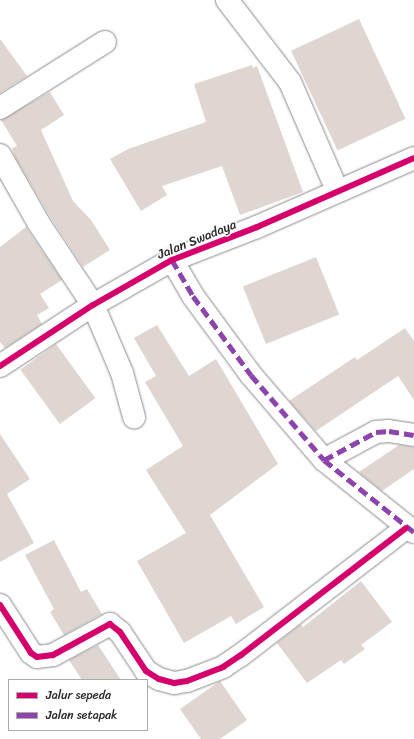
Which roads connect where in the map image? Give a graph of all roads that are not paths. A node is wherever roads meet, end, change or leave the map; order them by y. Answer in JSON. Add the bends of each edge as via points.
{"nodes":[{"id":1,"x":227,"y":0,"type":"edge"},
{"id":2,"x":105,"y":42,"type":"dead end"},
{"id":3,"x":0,"y":108,"type":"edge"},
{"id":4,"x":0,"y":155,"type":"edge"},
{"id":5,"x":414,"y":158,"type":"edge"},
{"id":6,"x":337,"y":190,"type":"junction"},
{"id":7,"x":172,"y":260,"type":"junction"},
{"id":8,"x":93,"y":305,"type":"junction"},
{"id":9,"x":0,"y":366,"type":"edge"},
{"id":10,"x":134,"y":417,"type":"dead end"},
{"id":11,"x":414,"y":435,"type":"edge"},
{"id":12,"x":324,"y":460,"type":"junction"},
{"id":13,"x":410,"y":530,"type":"edge"},
{"id":14,"x":0,"y":605,"type":"edge"}],
"edges":[{"from":1,"to":6,"type":"street","via":[[290,82]]},
{"from":2,"to":3,"type":"street"},
{"from":4,"to":8,"type":"street","via":[[38,222]]},
{"from":5,"to":6,"type":"street","name":"Jalan Swadaya"},
{"from":6,"to":7,"type":"street","name":"Jalan Swadaya","via":[[257,227]]},
{"from":7,"to":8,"type":"street","name":"Jalan Swadaya"},
{"from":7,"to":12,"type":"street","via":[[193,296],[251,374]]},
{"from":8,"to":9,"type":"street","name":"Jalan Swadaya"},
{"from":8,"to":10,"type":"street","via":[[122,373]]},
{"from":11,"to":12,"type":"street","via":[[389,431],[376,432]]},
{"from":12,"to":13,"type":"street"},
{"from":13,"to":14,"type":"street","via":[[242,655],[223,667],[187,681],[174,683],[159,679],[146,671],[120,632],[110,624],[53,655],[37,657],[30,652]]}]}
